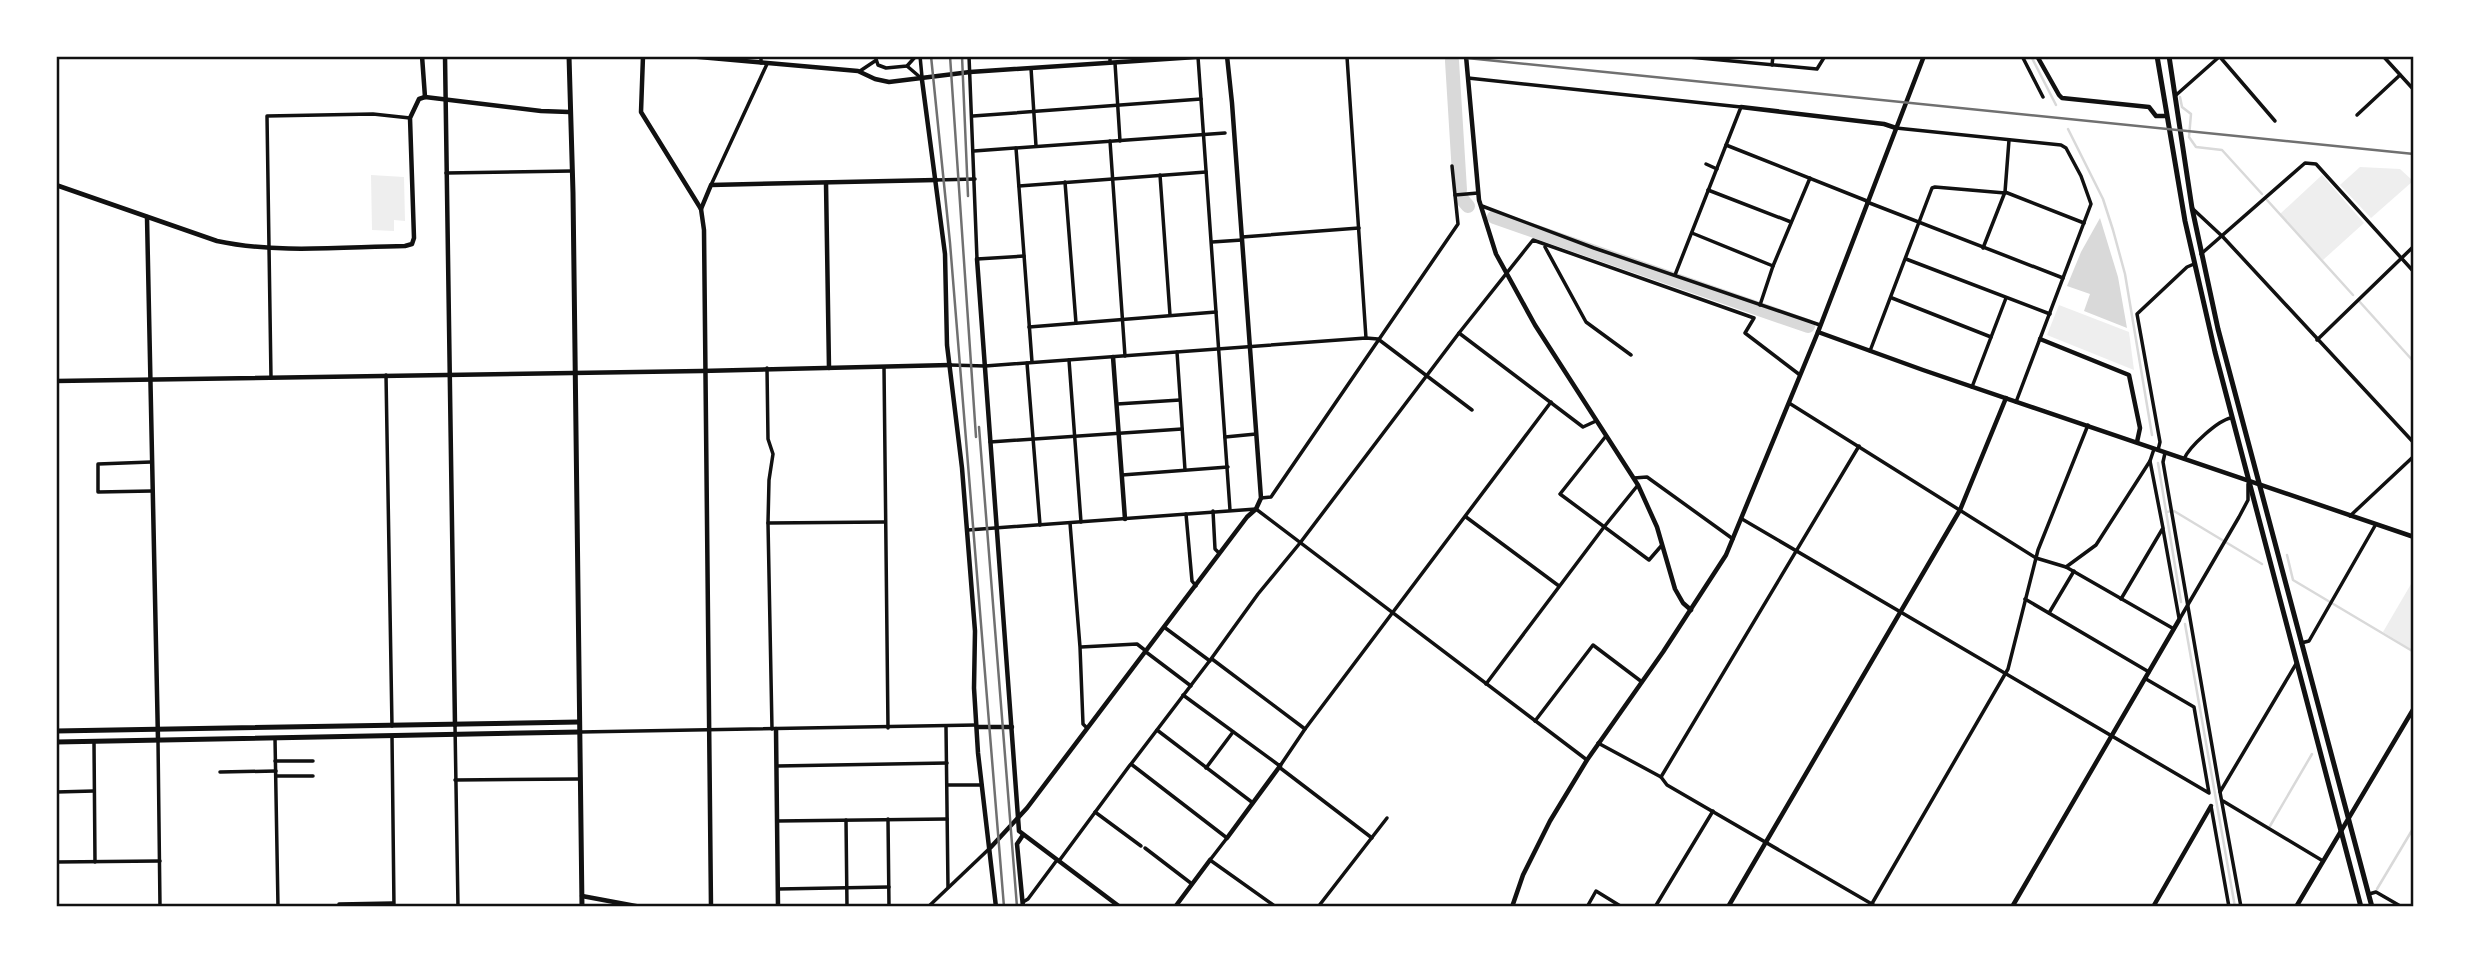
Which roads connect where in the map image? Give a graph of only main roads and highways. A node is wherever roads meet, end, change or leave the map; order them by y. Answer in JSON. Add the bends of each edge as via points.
{"nodes":[{"id":1,"x":569,"y":56,"type":"edge"},
{"id":2,"x":2157,"y":56,"type":"edge"},
{"id":3,"x":2169,"y":56,"type":"edge"},
{"id":4,"x":579,"y":722,"type":"junction"},
{"id":5,"x":56,"y":731,"type":"edge"},
{"id":6,"x":580,"y":732,"type":"junction"},
{"id":7,"x":56,"y":743,"type":"edge"},
{"id":8,"x":582,"y":907,"type":"edge"},
{"id":9,"x":2361,"y":907,"type":"edge"},
{"id":10,"x":2372,"y":907,"type":"edge"}],
"edges":[{"from":1,"to":4,"type":"main road"},
{"from":2,"to":9,"type":"main road","via":[[2194,264]]},
{"from":3,"to":10,"type":"main road","via":[[2192,208],[2218,329]]},
{"from":4,"to":5,"type":"main road"},
{"from":4,"to":6,"type":"main road"},
{"from":6,"to":7,"type":"main road"},
{"from":6,"to":8,"type":"main road"}]}
